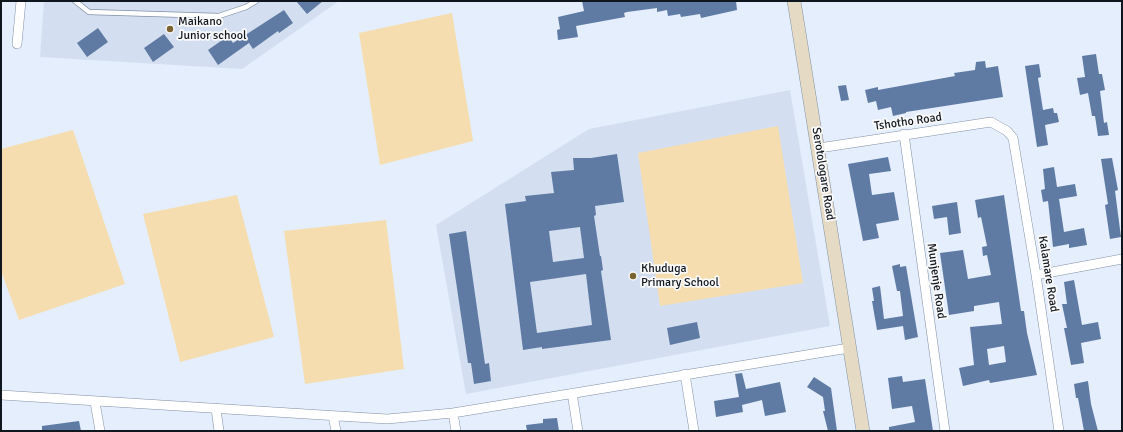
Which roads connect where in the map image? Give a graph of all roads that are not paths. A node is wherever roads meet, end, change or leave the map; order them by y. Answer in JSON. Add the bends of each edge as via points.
{"nodes":[{"id":1,"x":16,"y":1,"type":"edge"},
{"id":2,"x":21,"y":1,"type":"edge"},
{"id":3,"x":75,"y":1,"type":"edge"},
{"id":4,"x":256,"y":1,"type":"edge"},
{"id":5,"x":794,"y":1,"type":"edge"},
{"id":6,"x":18,"y":44,"type":"dead end"},
{"id":7,"x":1000,"y":126,"type":"joint"},
{"id":8,"x":904,"y":134,"type":"junction"},
{"id":9,"x":819,"y":148,"type":"junction"},
{"id":10,"x":1122,"y":259,"type":"edge"},
{"id":11,"x":1036,"y":275,"type":"junction"},
{"id":12,"x":849,"y":348,"type":"junction"},
{"id":13,"x":685,"y":374,"type":"junction"},
{"id":14,"x":572,"y":393,"type":"junction"},
{"id":15,"x":1,"y":395,"type":"edge"},
{"id":16,"x":95,"y":402,"type":"junction"},
{"id":17,"x":216,"y":409,"type":"junction"},
{"id":18,"x":453,"y":413,"type":"junction"},
{"id":19,"x":333,"y":416,"type":"junction"},
{"id":20,"x":100,"y":431,"type":"edge"},
{"id":21,"x":219,"y":431,"type":"edge"},
{"id":22,"x":336,"y":431,"type":"edge"},
{"id":23,"x":456,"y":431,"type":"edge"},
{"id":24,"x":578,"y":431,"type":"edge"},
{"id":25,"x":694,"y":431,"type":"edge"},
{"id":26,"x":863,"y":431,"type":"edge"},
{"id":27,"x":945,"y":431,"type":"edge"},
{"id":28,"x":1059,"y":431,"type":"edge"}],
"edges":[{"from":1,"to":2,"type":"street"},
{"from":2,"to":6,"type":"street"},
{"from":3,"to":4,"type":"lane","via":[[89,12],[220,16]]},
{"from":5,"to":9,"type":"street","name":"Serotologare Road"},
{"from":7,"to":8,"type":"street","name":"Tshotho Road","via":[[991,122]]},
{"from":7,"to":11,"type":"street","name":"Kalamare Road","via":[[1013,138]]},
{"from":8,"to":9,"type":"street","name":"Tshotho Road"},
{"from":8,"to":27,"type":"street","name":"Munjenje Road"},
{"from":9,"to":12,"type":"street","name":"Serotologare Road"},
{"from":10,"to":11,"type":"street"},
{"from":11,"to":28,"type":"street","name":"Kalamare Road"},
{"from":12,"to":13,"type":"street"},
{"from":12,"to":26,"type":"street","name":"Serotologare Road"},
{"from":13,"to":14,"type":"street"},
{"from":13,"to":25,"type":"street"},
{"from":14,"to":18,"type":"street"},
{"from":14,"to":24,"type":"street"},
{"from":15,"to":16,"type":"street"},
{"from":16,"to":17,"type":"street"},
{"from":16,"to":20,"type":"street"},
{"from":17,"to":19,"type":"street"},
{"from":17,"to":21,"type":"street"},
{"from":18,"to":19,"type":"street","via":[[387,419]]},
{"from":18,"to":23,"type":"street"},
{"from":19,"to":22,"type":"street"}]}
